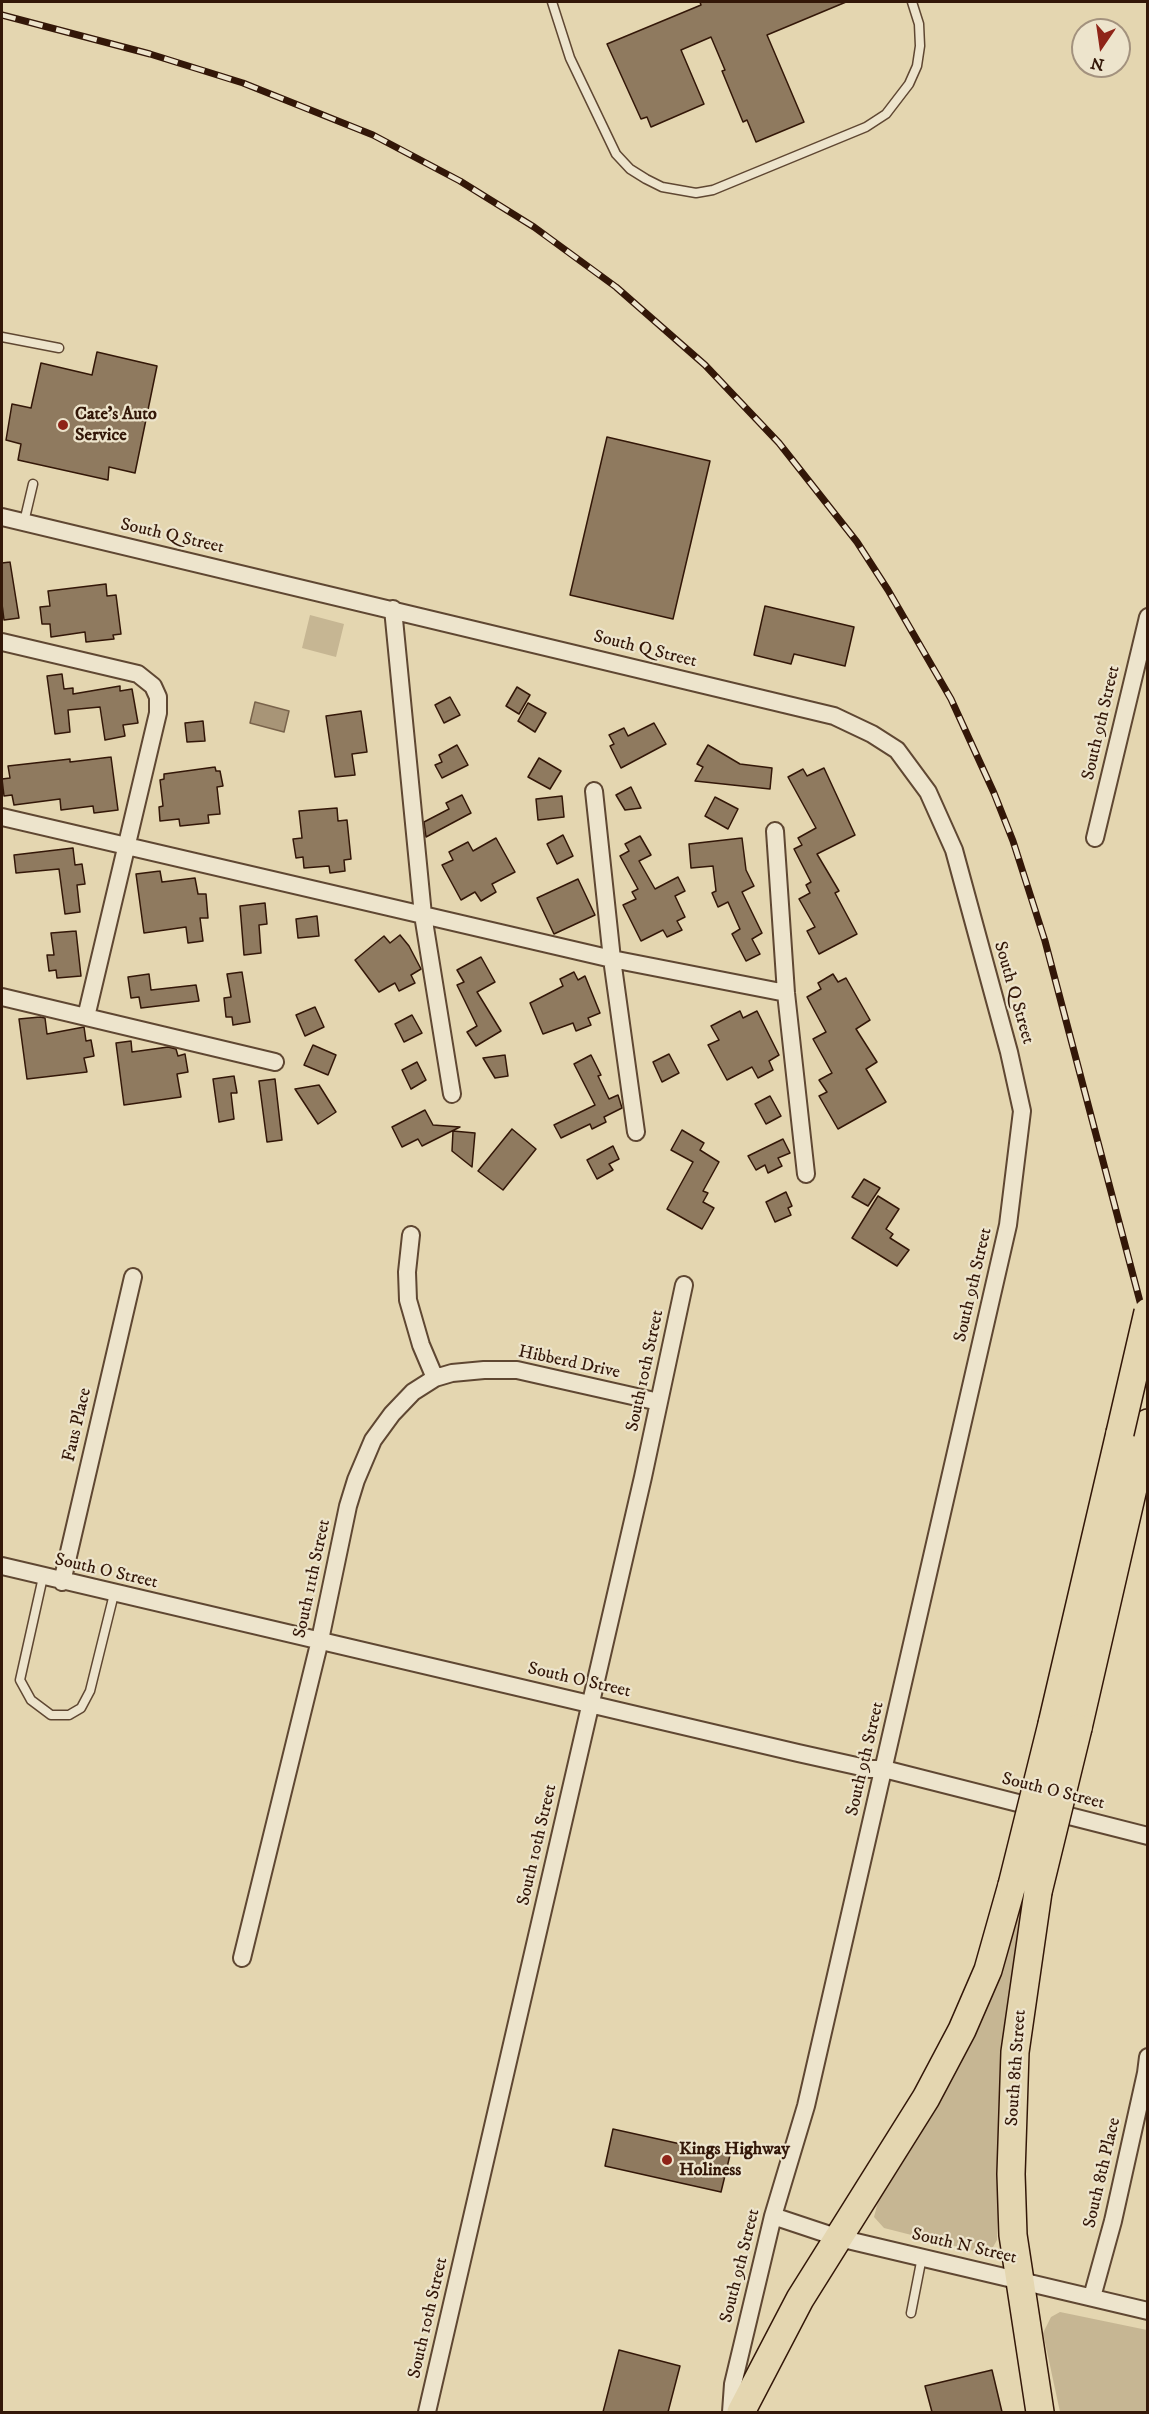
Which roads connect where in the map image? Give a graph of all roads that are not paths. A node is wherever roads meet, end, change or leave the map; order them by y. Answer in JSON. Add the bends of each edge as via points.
{"nodes":[{"id":1,"x":552,"y":2,"type":"edge"},
{"id":2,"x":912,"y":2,"type":"edge"},
{"id":3,"x":2,"y":337,"type":"edge"},
{"id":4,"x":59,"y":348,"type":"dead end"},
{"id":5,"x":33,"y":484,"type":"dead end"},
{"id":6,"x":2,"y":517,"type":"edge"},
{"id":7,"x":24,"y":522,"type":"junction"},
{"id":8,"x":393,"y":609,"type":"junction"},
{"id":9,"x":1148,"y":617,"type":"edge"},
{"id":10,"x":2,"y":642,"type":"edge"},
{"id":11,"x":594,"y":791,"type":"dead end"},
{"id":12,"x":2,"y":817,"type":"edge"},
{"id":13,"x":775,"y":831,"type":"dead end"},
{"id":14,"x":1095,"y":838,"type":"dead end"},
{"id":15,"x":126,"y":846,"type":"junction"},
{"id":16,"x":423,"y":915,"type":"junction"},
{"id":17,"x":612,"y":959,"type":"junction"},
{"id":18,"x":786,"y":993,"type":"junction"},
{"id":19,"x":2,"y":997,"type":"edge"},
{"id":20,"x":86,"y":1017,"type":"junction"},
{"id":21,"x":275,"y":1062,"type":"dead end"},
{"id":22,"x":452,"y":1094,"type":"dead end"},
{"id":23,"x":1022,"y":1111,"type":"joint"},
{"id":24,"x":636,"y":1132,"type":"dead end"},
{"id":25,"x":806,"y":1174,"type":"dead end"},
{"id":26,"x":411,"y":1235,"type":"dead end"},
{"id":27,"x":133,"y":1277,"type":"dead end"},
{"id":28,"x":684,"y":1285,"type":"dead end"},
{"id":29,"x":1148,"y":1311,"type":"edge"},
{"id":30,"x":435,"y":1378,"type":"junction"},
{"id":31,"x":659,"y":1402,"type":"junction"},
{"id":32,"x":1148,"y":1423,"type":"edge"},
{"id":33,"x":2,"y":1566,"type":"edge"},
{"id":34,"x":43,"y":1577,"type":"junction"},
{"id":35,"x":62,"y":1582,"type":"junction"},
{"id":36,"x":114,"y":1594,"type":"junction"},
{"id":37,"x":320,"y":1640,"type":"junction"},
{"id":38,"x":590,"y":1703,"type":"junction"},
{"id":39,"x":884,"y":1769,"type":"junction"},
{"id":40,"x":1148,"y":1836,"type":"edge"},
{"id":41,"x":242,"y":1958,"type":"dead end"},
{"id":42,"x":1148,"y":2057,"type":"edge"},
{"id":43,"x":773,"y":2216,"type":"junction"},
{"id":44,"x":839,"y":2238,"type":"junction"},
{"id":45,"x":922,"y":2257,"type":"junction"},
{"id":46,"x":1020,"y":2280,"type":"junction"},
{"id":47,"x":1092,"y":2297,"type":"junction"},
{"id":48,"x":1148,"y":2311,"type":"edge"},
{"id":49,"x":911,"y":2313,"type":"dead end"},
{"id":50,"x":427,"y":2412,"type":"edge"},
{"id":51,"x":730,"y":2412,"type":"edge"},
{"id":52,"x":741,"y":2412,"type":"edge"},
{"id":53,"x":1040,"y":2412,"type":"edge"}],
"edges":[{"from":1,"to":2,"type":"lane","via":[[570,58],[616,154],[630,169],[662,187],[696,193],[866,127],[886,114],[909,84],[917,66],[919,24]]},
{"from":3,"to":4,"type":"lane"},
{"from":5,"to":7,"type":"lane"},
{"from":6,"to":7,"type":"street","name":"South Q Street"},
{"from":7,"to":8,"type":"street","name":"South Q Street"},
{"from":8,"to":16,"type":"street"},
{"from":8,"to":23,"type":"street","name":"South Q Street","via":[[834,716],[897,750],[928,792],[954,850]]},
{"from":9,"to":14,"type":"street","name":"South 9th Street"},
{"from":10,"to":15,"type":"street","via":[[138,674],[153,686],[158,713]]},
{"from":11,"to":17,"type":"street"},
{"from":12,"to":15,"type":"street"},
{"from":13,"to":18,"type":"street"},
{"from":15,"to":16,"type":"street"},
{"from":15,"to":20,"type":"street"},
{"from":16,"to":17,"type":"street"},
{"from":16,"to":22,"type":"street"},
{"from":17,"to":18,"type":"street"},
{"from":17,"to":24,"type":"street"},
{"from":18,"to":25,"type":"street"},
{"from":19,"to":20,"type":"street"},
{"from":20,"to":21,"type":"street"},
{"from":23,"to":39,"type":"street","name":"South 9th Street","via":[[1008,1225]]},
{"from":26,"to":30,"type":"street","via":[[406,1272],[408,1299]]},
{"from":27,"to":35,"type":"street","name":"Faus Place"},
{"from":28,"to":31,"type":"street","name":"South 10th Street"},
{"from":29,"to":44,"type":"highway","bridge":true,"via":[[1052,1724],[987,1970],[962,2030],[926,2098]]},
{"from":30,"to":31,"type":"street","name":"Hibberd Drive","via":[[452,1373],[517,1370]]},
{"from":30,"to":37,"type":"street","name":"South 11th Street","via":[[413,1392],[373,1440],[348,1506]]},
{"from":31,"to":38,"type":"street","name":"South 10th Street"},
{"from":32,"to":46,"type":"highway","name":"South 8th Street","bridge":true,"via":[[1038,1892],[1015,2052],[1011,2174],[1013,2235]]},
{"from":33,"to":34,"type":"street","name":"South O Street"},
{"from":34,"to":35,"type":"street","name":"South O Street"},
{"from":34,"to":36,"type":"lane","via":[[20,1680],[31,1700],[51,1715],[69,1715],[81,1708],[90,1691]]},
{"from":35,"to":36,"type":"street","name":"South O Street"},
{"from":36,"to":37,"type":"street","name":"South O Street"},
{"from":37,"to":38,"type":"street","name":"South O Street"},
{"from":37,"to":41,"type":"street","name":"South 11th Street"},
{"from":38,"to":39,"type":"street","name":"South O Street","via":[[798,1753]]},
{"from":38,"to":50,"type":"street","name":"South 10th Street"},
{"from":39,"to":40,"type":"street","name":"South O Street"},
{"from":39,"to":43,"type":"street","name":"South 9th Street","via":[[806,2106]]},
{"from":42,"to":47,"type":"street","name":"South 8th Place","via":[[1113,2221]]},
{"from":43,"to":44,"type":"street","name":"South N Street"},
{"from":43,"to":51,"type":"street","name":"South 9th Street","via":[[733,2384]]},
{"from":44,"to":45,"type":"street","name":"South N Street"},
{"from":44,"to":52,"type":"highway","via":[[800,2299]]},
{"from":45,"to":46,"type":"street","name":"South N Street"},
{"from":45,"to":49,"type":"lane"},
{"from":46,"to":47,"type":"street","name":"South N Street"},
{"from":46,"to":53,"type":"highway","name":"South 8th Street"},
{"from":47,"to":48,"type":"street","name":"South N Street"}]}
